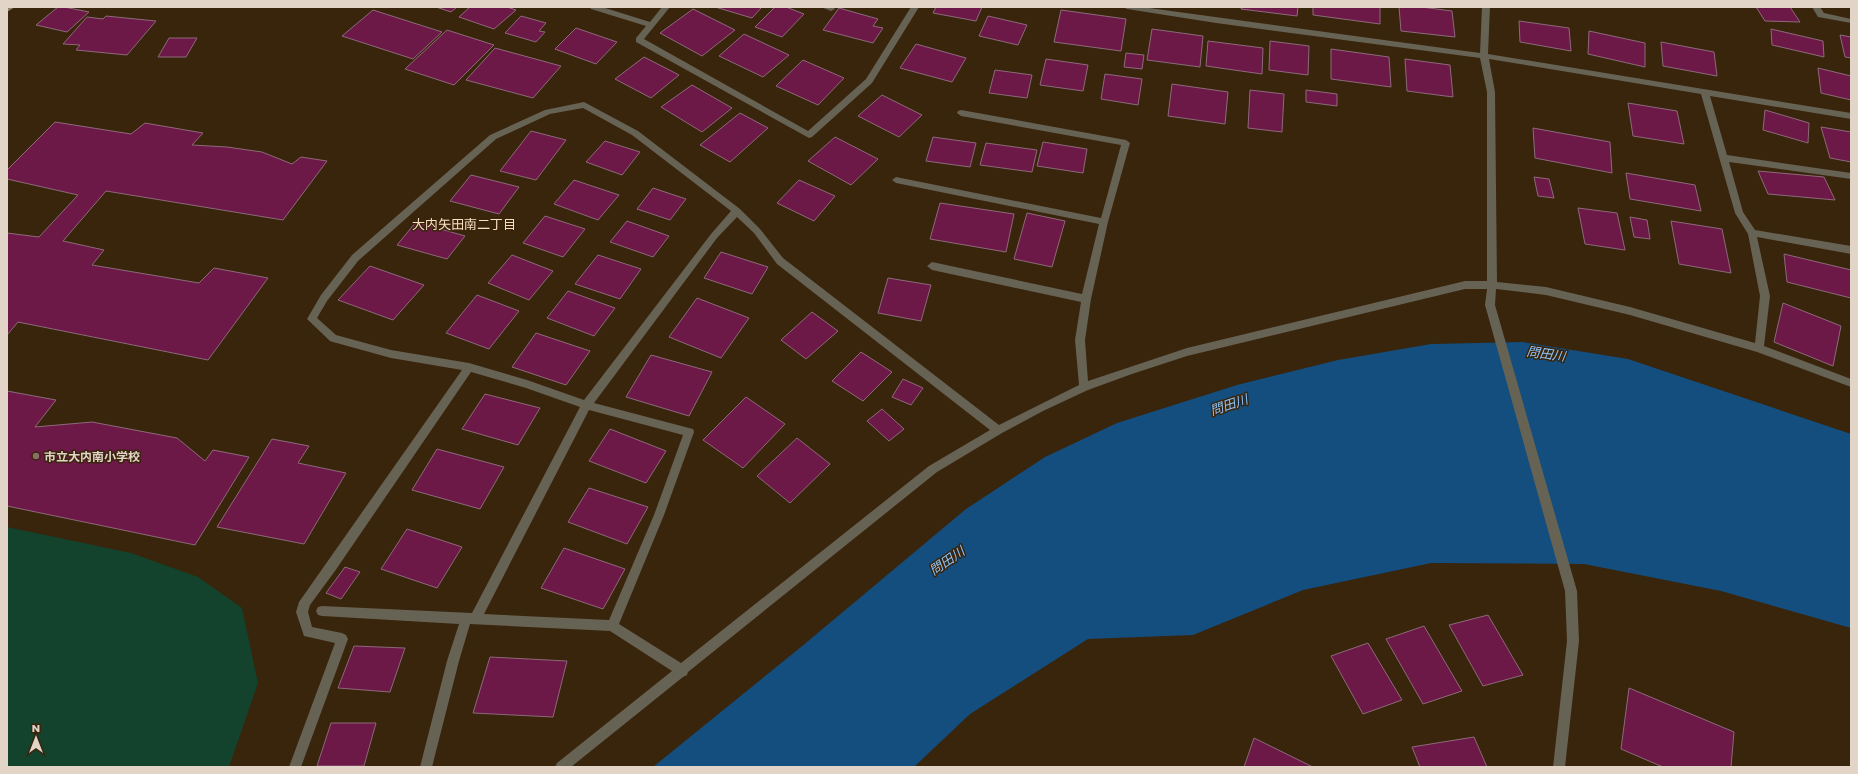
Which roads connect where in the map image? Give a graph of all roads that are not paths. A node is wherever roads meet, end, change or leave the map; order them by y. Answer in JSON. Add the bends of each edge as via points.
{"nodes":[{"id":1,"x":11,"y":7,"type":"edge"},
{"id":2,"x":594,"y":7,"type":"edge"},
{"id":3,"x":666,"y":7,"type":"edge"},
{"id":4,"x":915,"y":7,"type":"edge"},
{"id":5,"x":1127,"y":7,"type":"edge"},
{"id":6,"x":1486,"y":7,"type":"edge"},
{"id":7,"x":1816,"y":7,"type":"edge"},
{"id":8,"x":7,"y":10,"type":"edge"},
{"id":9,"x":1851,"y":20,"type":"edge"},
{"id":10,"x":651,"y":25,"type":"junction"},
{"id":11,"x":1484,"y":56,"type":"junction"},
{"id":12,"x":1705,"y":93,"type":"junction"},
{"id":13,"x":961,"y":113,"type":"dead end"},
{"id":14,"x":1851,"y":116,"type":"edge"},
{"id":15,"x":1723,"y":158,"type":"junction"},
{"id":16,"x":1851,"y":176,"type":"edge"},
{"id":17,"x":896,"y":180,"type":"dead end"},
{"id":18,"x":737,"y":211,"type":"junction"},
{"id":19,"x":1104,"y":222,"type":"junction"},
{"id":20,"x":1752,"y":233,"type":"junction"},
{"id":21,"x":1851,"y":250,"type":"edge"},
{"id":22,"x":932,"y":266,"type":"dead end"},
{"id":23,"x":1492,"y":285,"type":"junction"},
{"id":24,"x":1086,"y":299,"type":"junction"},
{"id":25,"x":1760,"y":348,"type":"junction"},
{"id":26,"x":468,"y":367,"type":"junction"},
{"id":27,"x":1851,"y":384,"type":"edge"},
{"id":28,"x":1084,"y":387,"type":"junction"},
{"id":29,"x":586,"y":405,"type":"junction"},
{"id":30,"x":998,"y":430,"type":"junction"},
{"id":31,"x":322,"y":611,"type":"dead end"},
{"id":32,"x":471,"y":619,"type":"junction"},
{"id":33,"x":612,"y":626,"type":"junction"},
{"id":34,"x":683,"y":671,"type":"junction"},
{"id":35,"x":295,"y":767,"type":"edge"},
{"id":36,"x":426,"y":767,"type":"edge"},
{"id":37,"x":561,"y":767,"type":"edge"},
{"id":38,"x":1559,"y":767,"type":"edge"}],
"edges":[{"from":1,"to":8,"type":"street"},
{"from":2,"to":10,"type":"street"},
{"from":3,"to":10,"type":"street"},
{"from":4,"to":10,"type":"street","via":[[869,81],[809,135],[639,40]]},
{"from":5,"to":11,"type":"street"},
{"from":6,"to":11,"type":"street"},
{"from":7,"to":9,"type":"street","via":[[1821,15]]},
{"from":11,"to":12,"type":"street"},
{"from":11,"to":23,"type":"street","via":[[1491,92]]},
{"from":12,"to":14,"type":"street"},
{"from":12,"to":15,"type":"street"},
{"from":13,"to":19,"type":"street","via":[[1126,143]]},
{"from":15,"to":16,"type":"street"},
{"from":15,"to":20,"type":"street","via":[[1738,213]]},
{"from":17,"to":19,"type":"street"},
{"from":18,"to":26,"type":"street","via":[[635,133],[584,105],[548,112],[493,137],[355,258],[324,298],[312,319],[333,338],[391,354]]},
{"from":18,"to":29,"type":"street","via":[[714,236]]},
{"from":18,"to":30,"type":"street","via":[[757,231],[780,262]]},
{"from":19,"to":24,"type":"street"},
{"from":20,"to":21,"type":"street"},
{"from":20,"to":25,"type":"street","via":[[1766,296]]},
{"from":22,"to":24,"type":"street"},
{"from":23,"to":25,"type":"street","via":[[1546,290]]},
{"from":23,"to":28,"type":"street","via":[[1465,285],[1187,352]]},
{"from":23,"to":38,"type":"street","via":[[1490,305],[1571,592],[1573,641]]},
{"from":24,"to":28,"type":"street","via":[[1080,340]]},
{"from":25,"to":27,"type":"street"},
{"from":26,"to":29,"type":"street"},
{"from":26,"to":35,"type":"street","via":[[305,602],[302,612],[308,632],[342,639]]},
{"from":28,"to":30,"type":"street"},
{"from":29,"to":32,"type":"street"},
{"from":29,"to":33,"type":"street","via":[[689,432],[660,515]]},
{"from":30,"to":34,"type":"street","via":[[933,470]]},
{"from":31,"to":32,"type":"street"},
{"from":32,"to":33,"type":"street"},
{"from":32,"to":36,"type":"street","via":[[453,662]]},
{"from":33,"to":34,"type":"street"},
{"from":34,"to":37,"type":"street"}]}
